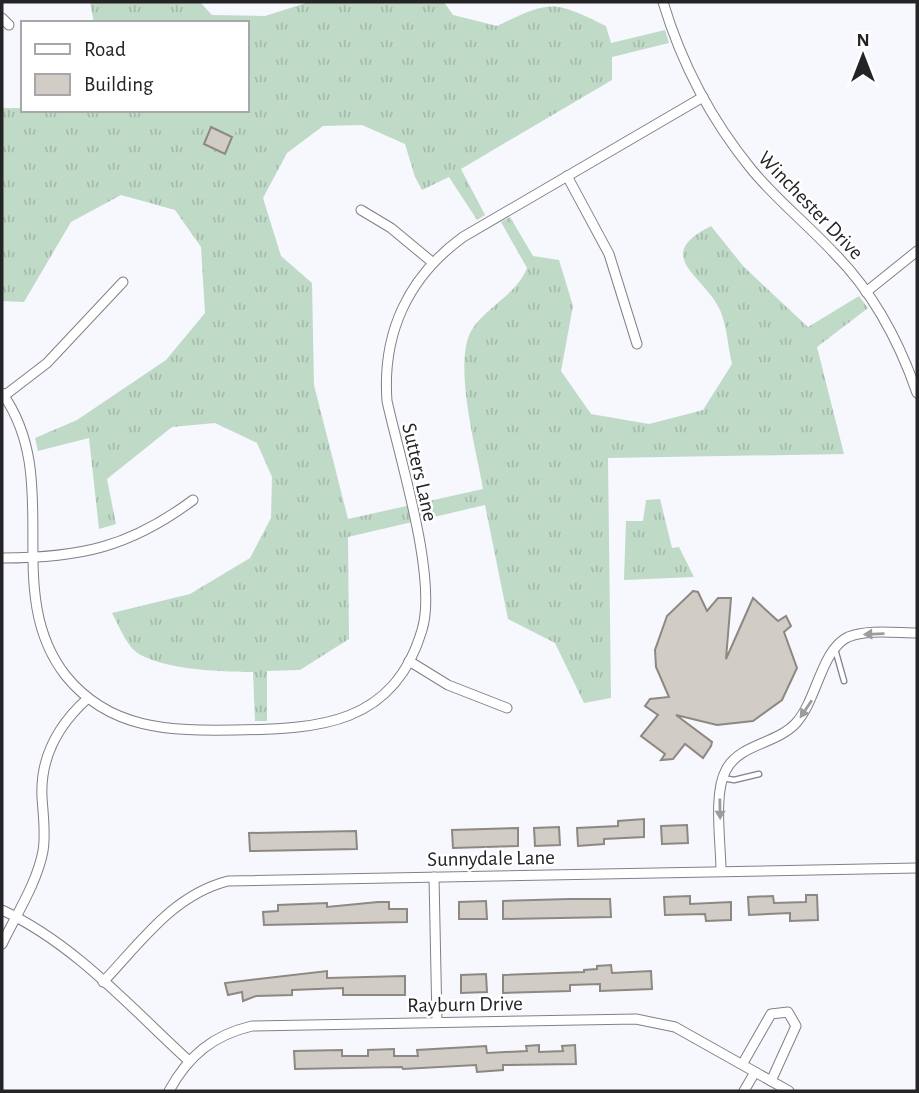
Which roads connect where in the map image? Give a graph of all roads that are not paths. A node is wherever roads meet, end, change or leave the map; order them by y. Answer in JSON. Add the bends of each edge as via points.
{"nodes":[{"id":1,"x":663,"y":2,"type":"edge"},
{"id":2,"x":703,"y":97,"type":"junction"},
{"id":3,"x":567,"y":176,"type":"junction"},
{"id":4,"x":361,"y":210,"type":"dead end"},
{"id":5,"x":917,"y":251,"type":"edge"},
{"id":6,"x":432,"y":262,"type":"junction"},
{"id":7,"x":123,"y":282,"type":"dead end"},
{"id":8,"x":866,"y":292,"type":"junction"},
{"id":9,"x":636,"y":344,"type":"dead end"},
{"id":10,"x":917,"y":393,"type":"edge"},
{"id":11,"x":3,"y":395,"type":"edge"},
{"id":12,"x":194,"y":500,"type":"dead end"},
{"id":13,"x":2,"y":558,"type":"edge"},
{"id":14,"x":30,"y":558,"type":"junction"},
{"id":15,"x":917,"y":633,"type":"edge"},
{"id":16,"x":835,"y":648,"type":"junction"},
{"id":17,"x":409,"y":661,"type":"junction"},
{"id":18,"x":844,"y":681,"type":"dead end"},
{"id":19,"x":88,"y":698,"type":"junction"},
{"id":20,"x":507,"y":708,"type":"dead end"},
{"id":21,"x":759,"y":774,"type":"dead end"},
{"id":22,"x":723,"y":778,"type":"junction"},
{"id":23,"x":917,"y":868,"type":"edge"},
{"id":24,"x":721,"y":871,"type":"junction"},
{"id":25,"x":434,"y":877,"type":"junction"},
{"id":26,"x":2,"y":910,"type":"edge"},
{"id":27,"x":16,"y":917,"type":"junction"},
{"id":28,"x":2,"y":944,"type":"edge"},
{"id":29,"x":103,"y":982,"type":"junction"},
{"id":30,"x":437,"y":1022,"type":"junction"},
{"id":31,"x":189,"y":1061,"type":"junction"},
{"id":32,"x":743,"y":1063,"type":"junction"},
{"id":33,"x":755,"y":1072,"type":"junction"},
{"id":34,"x":771,"y":1081,"type":"junction"},
{"id":35,"x":169,"y":1091,"type":"edge"},
{"id":36,"x":744,"y":1091,"type":"edge"},
{"id":37,"x":789,"y":1091,"type":"edge"}],
"edges":[{"from":1,"to":2,"type":"street","name":"Winchester Drive"},
{"from":2,"to":3,"type":"street","name":"Sutters Lane"},
{"from":2,"to":8,"type":"street","name":"Winchester Drive","via":[[752,171],[834,252]]},
{"from":3,"to":6,"type":"street","name":"Sutters Lane","via":[[463,237]]},
{"from":3,"to":9,"type":"street","via":[[609,254]]},
{"from":4,"to":6,"type":"street"},
{"from":5,"to":8,"type":"street"},
{"from":6,"to":17,"type":"street","name":"Sutters Lane","via":[[400,310],[386,368],[387,401],[427,588],[423,627]]},
{"from":7,"to":11,"type":"street","via":[[47,363]]},
{"from":8,"to":10,"type":"street","name":"Winchester Drive","via":[[893,336]]},
{"from":11,"to":14,"type":"street","name":"Sutters Lane","via":[[31,461]]},
{"from":12,"to":14,"type":"street","via":[[162,524],[121,543],[86,553]]},
{"from":13,"to":14,"type":"street"},
{"from":14,"to":19,"type":"street","name":"Sutters Lane","via":[[34,603],[46,642],[64,674]]},
{"from":15,"to":16,"type":"street","one_way":true,"via":[[849,637]]},
{"from":16,"to":18,"type":"lane"},
{"from":16,"to":22,"type":"street","one_way":true,"via":[[815,695],[795,725],[765,745],[740,754]]},
{"from":17,"to":19,"type":"street","name":"Sutters Lane","via":[[369,706],[340,720],[306,728],[157,729],[121,719]]},
{"from":17,"to":20,"type":"street","via":[[448,685]]},
{"from":19,"to":27,"type":"street","via":[[65,722],[48,753],[42,782],[43,852]]},
{"from":21,"to":22,"type":"lane"},
{"from":22,"to":24,"type":"street","one_way":true},
{"from":23,"to":24,"type":"street","name":"Sunnydale Lane"},
{"from":24,"to":25,"type":"street","name":"Sunnydale Lane"},
{"from":25,"to":29,"type":"street","name":"Sunnydale Lane","via":[[244,880],[213,885],[172,908]]},
{"from":25,"to":30,"type":"street"},
{"from":26,"to":27,"type":"street"},
{"from":27,"to":28,"type":"street"},
{"from":27,"to":29,"type":"street","via":[[55,940]]},
{"from":29,"to":31,"type":"street"},
{"from":30,"to":31,"type":"street","name":"Rayburn Drive","via":[[252,1026],[217,1038]]},
{"from":30,"to":32,"type":"street","name":"Rayburn Drive","via":[[650,1019]]},
{"from":31,"to":35,"type":"street","name":"Rayburn Drive"},
{"from":32,"to":33,"type":"street","name":"Rayburn Drive"},
{"from":32,"to":34,"type":"street","via":[[771,1014],[788,1012],[796,1026]]},
{"from":33,"to":34,"type":"street","name":"Rayburn Drive"},
{"from":33,"to":36,"type":"street"},
{"from":34,"to":37,"type":"street","name":"Rayburn Drive"}]}
